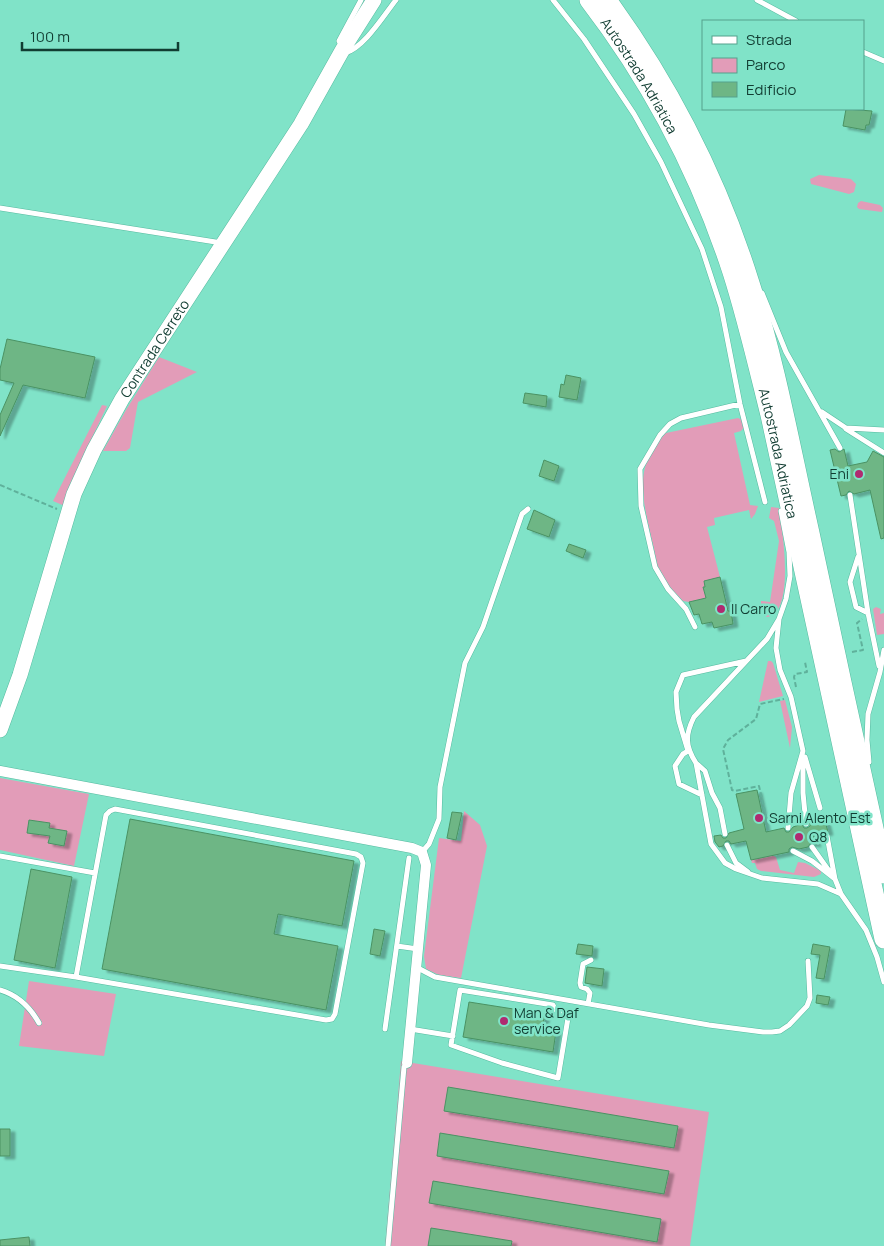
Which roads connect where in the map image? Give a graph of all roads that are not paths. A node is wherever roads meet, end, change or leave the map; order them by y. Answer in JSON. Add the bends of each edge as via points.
{"nodes":[{"id":1,"x":361,"y":0,"type":"edge"},
{"id":2,"x":374,"y":0,"type":"edge"},
{"id":3,"x":396,"y":0,"type":"edge"},
{"id":4,"x":553,"y":0,"type":"edge"},
{"id":5,"x":589,"y":0,"type":"edge"},
{"id":6,"x":607,"y":0,"type":"edge"},
{"id":7,"x":757,"y":0,"type":"edge"},
{"id":8,"x":794,"y":20,"type":"edge"},
{"id":9,"x":342,"y":51,"type":"junction"},
{"id":10,"x":864,"y":52,"type":"edge"},
{"id":11,"x":884,"y":61,"type":"edge"},
{"id":12,"x":0,"y":208,"type":"edge"},
{"id":13,"x":225,"y":244,"type":"junction"},
{"id":14,"x":760,"y":287,"type":"dead end"},
{"id":15,"x":740,"y":404,"type":"junction"},
{"id":16,"x":820,"y":411,"type":"junction"},
{"id":17,"x":846,"y":428,"type":"junction"},
{"id":18,"x":884,"y":430,"type":"edge"},
{"id":19,"x":840,"y":448,"type":"dead end"},
{"id":20,"x":884,"y":452,"type":"edge"},
{"id":21,"x":850,"y":494,"type":"dead end"},
{"id":22,"x":765,"y":502,"type":"dead end"},
{"id":23,"x":780,"y":504,"type":"dead end"},
{"id":24,"x":528,"y":508,"type":"dead end"},
{"id":25,"x":859,"y":554,"type":"junction"},
{"id":26,"x":868,"y":613,"type":"junction"},
{"id":27,"x":779,"y":620,"type":"junction"},
{"id":28,"x":695,"y":627,"type":"dead end"},
{"id":29,"x":884,"y":650,"type":"edge"},
{"id":30,"x":746,"y":661,"type":"junction"},
{"id":31,"x":884,"y":666,"type":"edge"},
{"id":32,"x":880,"y":672,"type":"junction"},
{"id":33,"x":0,"y":727,"type":"edge"},
{"id":34,"x":688,"y":751,"type":"junction"},
{"id":35,"x":803,"y":751,"type":"junction"},
{"id":36,"x":696,"y":763,"type":"junction"},
{"id":37,"x":869,"y":768,"type":"dead end"},
{"id":38,"x":0,"y":771,"type":"edge"},
{"id":39,"x":702,"y":795,"type":"junction"},
{"id":40,"x":820,"y":808,"type":"dead end"},
{"id":41,"x":806,"y":824,"type":"dead end"},
{"id":42,"x":788,"y":828,"type":"dead end"},
{"id":43,"x":725,"y":834,"type":"dead end"},
{"id":44,"x":828,"y":836,"type":"dead end"},
{"id":45,"x":727,"y":845,"type":"dead end"},
{"id":46,"x":812,"y":847,"type":"dead end"},
{"id":47,"x":793,"y":851,"type":"dead end"},
{"id":48,"x":422,"y":852,"type":"junction"},
{"id":49,"x":0,"y":856,"type":"edge"},
{"id":50,"x":409,"y":858,"type":"dead end"},
{"id":51,"x":884,"y":871,"type":"edge"},
{"id":52,"x":95,"y":873,"type":"junction"},
{"id":53,"x":749,"y":873,"type":"junction"},
{"id":54,"x":835,"y":879,"type":"junction"},
{"id":55,"x":841,"y":894,"type":"junction"},
{"id":56,"x":884,"y":939,"type":"edge"},
{"id":57,"x":397,"y":946,"type":"junction"},
{"id":58,"x":418,"y":949,"type":"junction"},
{"id":59,"x":590,"y":960,"type":"dead end"},
{"id":60,"x":808,"y":961,"type":"dead end"},
{"id":61,"x":0,"y":966,"type":"edge"},
{"id":62,"x":416,"y":967,"type":"junction"},
{"id":63,"x":76,"y":977,"type":"junction"},
{"id":64,"x":884,"y":982,"type":"edge"},
{"id":65,"x":0,"y":990,"type":"edge"},
{"id":66,"x":588,"y":1004,"type":"junction"},
{"id":67,"x":38,"y":1023,"type":"dead end"},
{"id":68,"x":384,"y":1028,"type":"dead end"},
{"id":69,"x":410,"y":1029,"type":"junction"},
{"id":70,"x":453,"y":1036,"type":"junction"},
{"id":71,"x":407,"y":1063,"type":"joint"},
{"id":72,"x":388,"y":1246,"type":"edge"}],
"edges":[{"from":1,"to":9,"type":"lane","via":[[339,41]]},
{"from":2,"to":9,"type":"main road","name":"Contrada Cerreto"},
{"from":3,"to":9,"type":"lane","via":[[370,34],[351,51]]},
{"from":4,"to":15,"type":"lane","via":[[618,88],[685,211],[722,307]]},
{"from":5,"to":56,"type":"highway","name":"Autostrada Adriatica","via":[[628,54],[681,148],[704,196],[744,310]]},
{"from":6,"to":51,"type":"highway","name":"Autostrada Adriatica","via":[[630,31],[693,139],[722,199],[749,279],[769,350]]},
{"from":7,"to":8,"type":"lane"},
{"from":9,"to":13,"type":"main road","name":"Contrada Cerreto","via":[[301,124]]},
{"from":10,"to":11,"type":"lane"},
{"from":12,"to":13,"type":"lane"},
{"from":13,"to":33,"type":"main road","name":"Contrada Cerreto","via":[[122,399],[94,450],[74,494],[20,674]]},
{"from":14,"to":16,"type":"lane","via":[[786,352]]},
{"from":15,"to":22,"type":"lane"},
{"from":15,"to":28,"type":"lane","via":[[681,418],[670,424],[650,449],[640,469],[642,506],[655,567]]},
{"from":16,"to":17,"type":"lane"},
{"from":16,"to":19,"type":"lane"},
{"from":17,"to":18,"type":"lane"},
{"from":17,"to":20,"type":"lane"},
{"from":21,"to":25,"type":"lane"},
{"from":23,"to":27,"type":"lane","via":[[790,564]]},
{"from":24,"to":48,"type":"lane","via":[[522,514],[483,627],[465,663],[440,786],[439,819],[429,844]]},
{"from":25,"to":26,"type":"lane"},
{"from":25,"to":26,"type":"lane","via":[[850,582],[856,607]]},
{"from":26,"to":32,"type":"lane"},
{"from":27,"to":30,"type":"lane","via":[[767,639]]},
{"from":27,"to":35,"type":"lane","via":[[776,648],[780,670]]},
{"from":29,"to":32,"type":"lane"},
{"from":30,"to":34,"type":"lane","via":[[694,717],[688,729]]},
{"from":30,"to":34,"type":"lane","via":[[683,675],[676,692],[677,709]]},
{"from":31,"to":32,"type":"lane"},
{"from":32,"to":37,"type":"lane","via":[[868,710],[866,740]]},
{"from":34,"to":36,"type":"lane"},
{"from":34,"to":39,"type":"lane","via":[[675,766],[679,784]]},
{"from":35,"to":40,"type":"lane"},
{"from":35,"to":41,"type":"lane"},
{"from":35,"to":42,"type":"lane","via":[[790,793]]},
{"from":36,"to":39,"type":"lane"},
{"from":36,"to":43,"type":"lane","via":[[705,771],[720,808]]},
{"from":38,"to":48,"type":"street"},
{"from":39,"to":53,"type":"lane","via":[[711,844],[725,863]]},
{"from":44,"to":54,"type":"lane"},
{"from":45,"to":53,"type":"lane","via":[[736,862]]},
{"from":46,"to":54,"type":"lane"},
{"from":47,"to":54,"type":"lane"},
{"from":48,"to":58,"type":"street","via":[[426,865]]},
{"from":49,"to":52,"type":"lane"},
{"from":50,"to":57,"type":"lane"},
{"from":52,"to":63,"type":"lane"},
{"from":52,"to":63,"type":"lane","via":[[106,815],[115,809],[356,854],[363,863],[332,1019]]},
{"from":53,"to":55,"type":"lane","via":[[762,878],[818,884]]},
{"from":54,"to":55,"type":"lane"},
{"from":55,"to":64,"type":"lane","via":[[866,930]]},
{"from":57,"to":58,"type":"lane"},
{"from":57,"to":68,"type":"lane"},
{"from":58,"to":62,"type":"street"},
{"from":59,"to":66,"type":"lane","via":[[583,964],[580,983],[581,988],[590,992]]},
{"from":60,"to":66,"type":"lane","via":[[810,998],[807,1006],[780,1031],[754,1031]]},
{"from":61,"to":63,"type":"lane"},
{"from":62,"to":66,"type":"lane","via":[[435,977]]},
{"from":62,"to":69,"type":"street"},
{"from":65,"to":67,"type":"lane","via":[[17,997]]},
{"from":69,"to":70,"type":"lane"},
{"from":69,"to":71,"type":"street"},
{"from":70,"to":70,"type":"lane","via":[[460,990],[552,1005],[556,1010],[569,1012],[558,1078],[451,1045]]},
{"from":71,"to":72,"type":"lane","via":[[404,1067]]}]}
